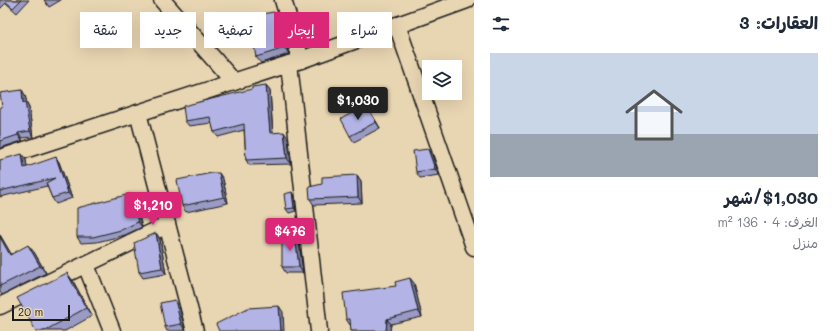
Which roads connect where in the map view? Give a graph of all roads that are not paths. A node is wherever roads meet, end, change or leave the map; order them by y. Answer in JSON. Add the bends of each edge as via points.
{"nodes":[{"id":1,"x":162,"y":0,"type":"edge"},
{"id":2,"x":283,"y":0,"type":"edge"},
{"id":3,"x":467,"y":0,"type":"edge"},
{"id":4,"x":397,"y":25,"type":"junction"},
{"id":5,"x":295,"y":62,"type":"junction"},
{"id":6,"x":234,"y":82,"type":"junction"},
{"id":7,"x":138,"y":113,"type":"junction"},
{"id":8,"x":0,"y":158,"type":"edge"},
{"id":9,"x":167,"y":225,"type":"junction"},
{"id":10,"x":474,"y":247,"type":"edge"},
{"id":11,"x":86,"y":265,"type":"junction"},
{"id":12,"x":0,"y":306,"type":"edge"},
{"id":13,"x":112,"y":331,"type":"edge"},
{"id":14,"x":195,"y":331,"type":"edge"},
{"id":15,"x":319,"y":331,"type":"edge"}],
"edges":[{"from":1,"to":6,"type":"street"},
{"from":2,"to":5,"type":"street"},
{"from":3,"to":4,"type":"street"},
{"from":4,"to":5,"type":"street"},
{"from":4,"to":10,"type":"street"},
{"from":5,"to":6,"type":"street"},
{"from":5,"to":15,"type":"street"},
{"from":6,"to":7,"type":"street"},
{"from":7,"to":8,"type":"street"},
{"from":7,"to":9,"type":"street"},
{"from":9,"to":11,"type":"street"},
{"from":9,"to":14,"type":"street"},
{"from":11,"to":12,"type":"street"},
{"from":11,"to":13,"type":"street"}]}
